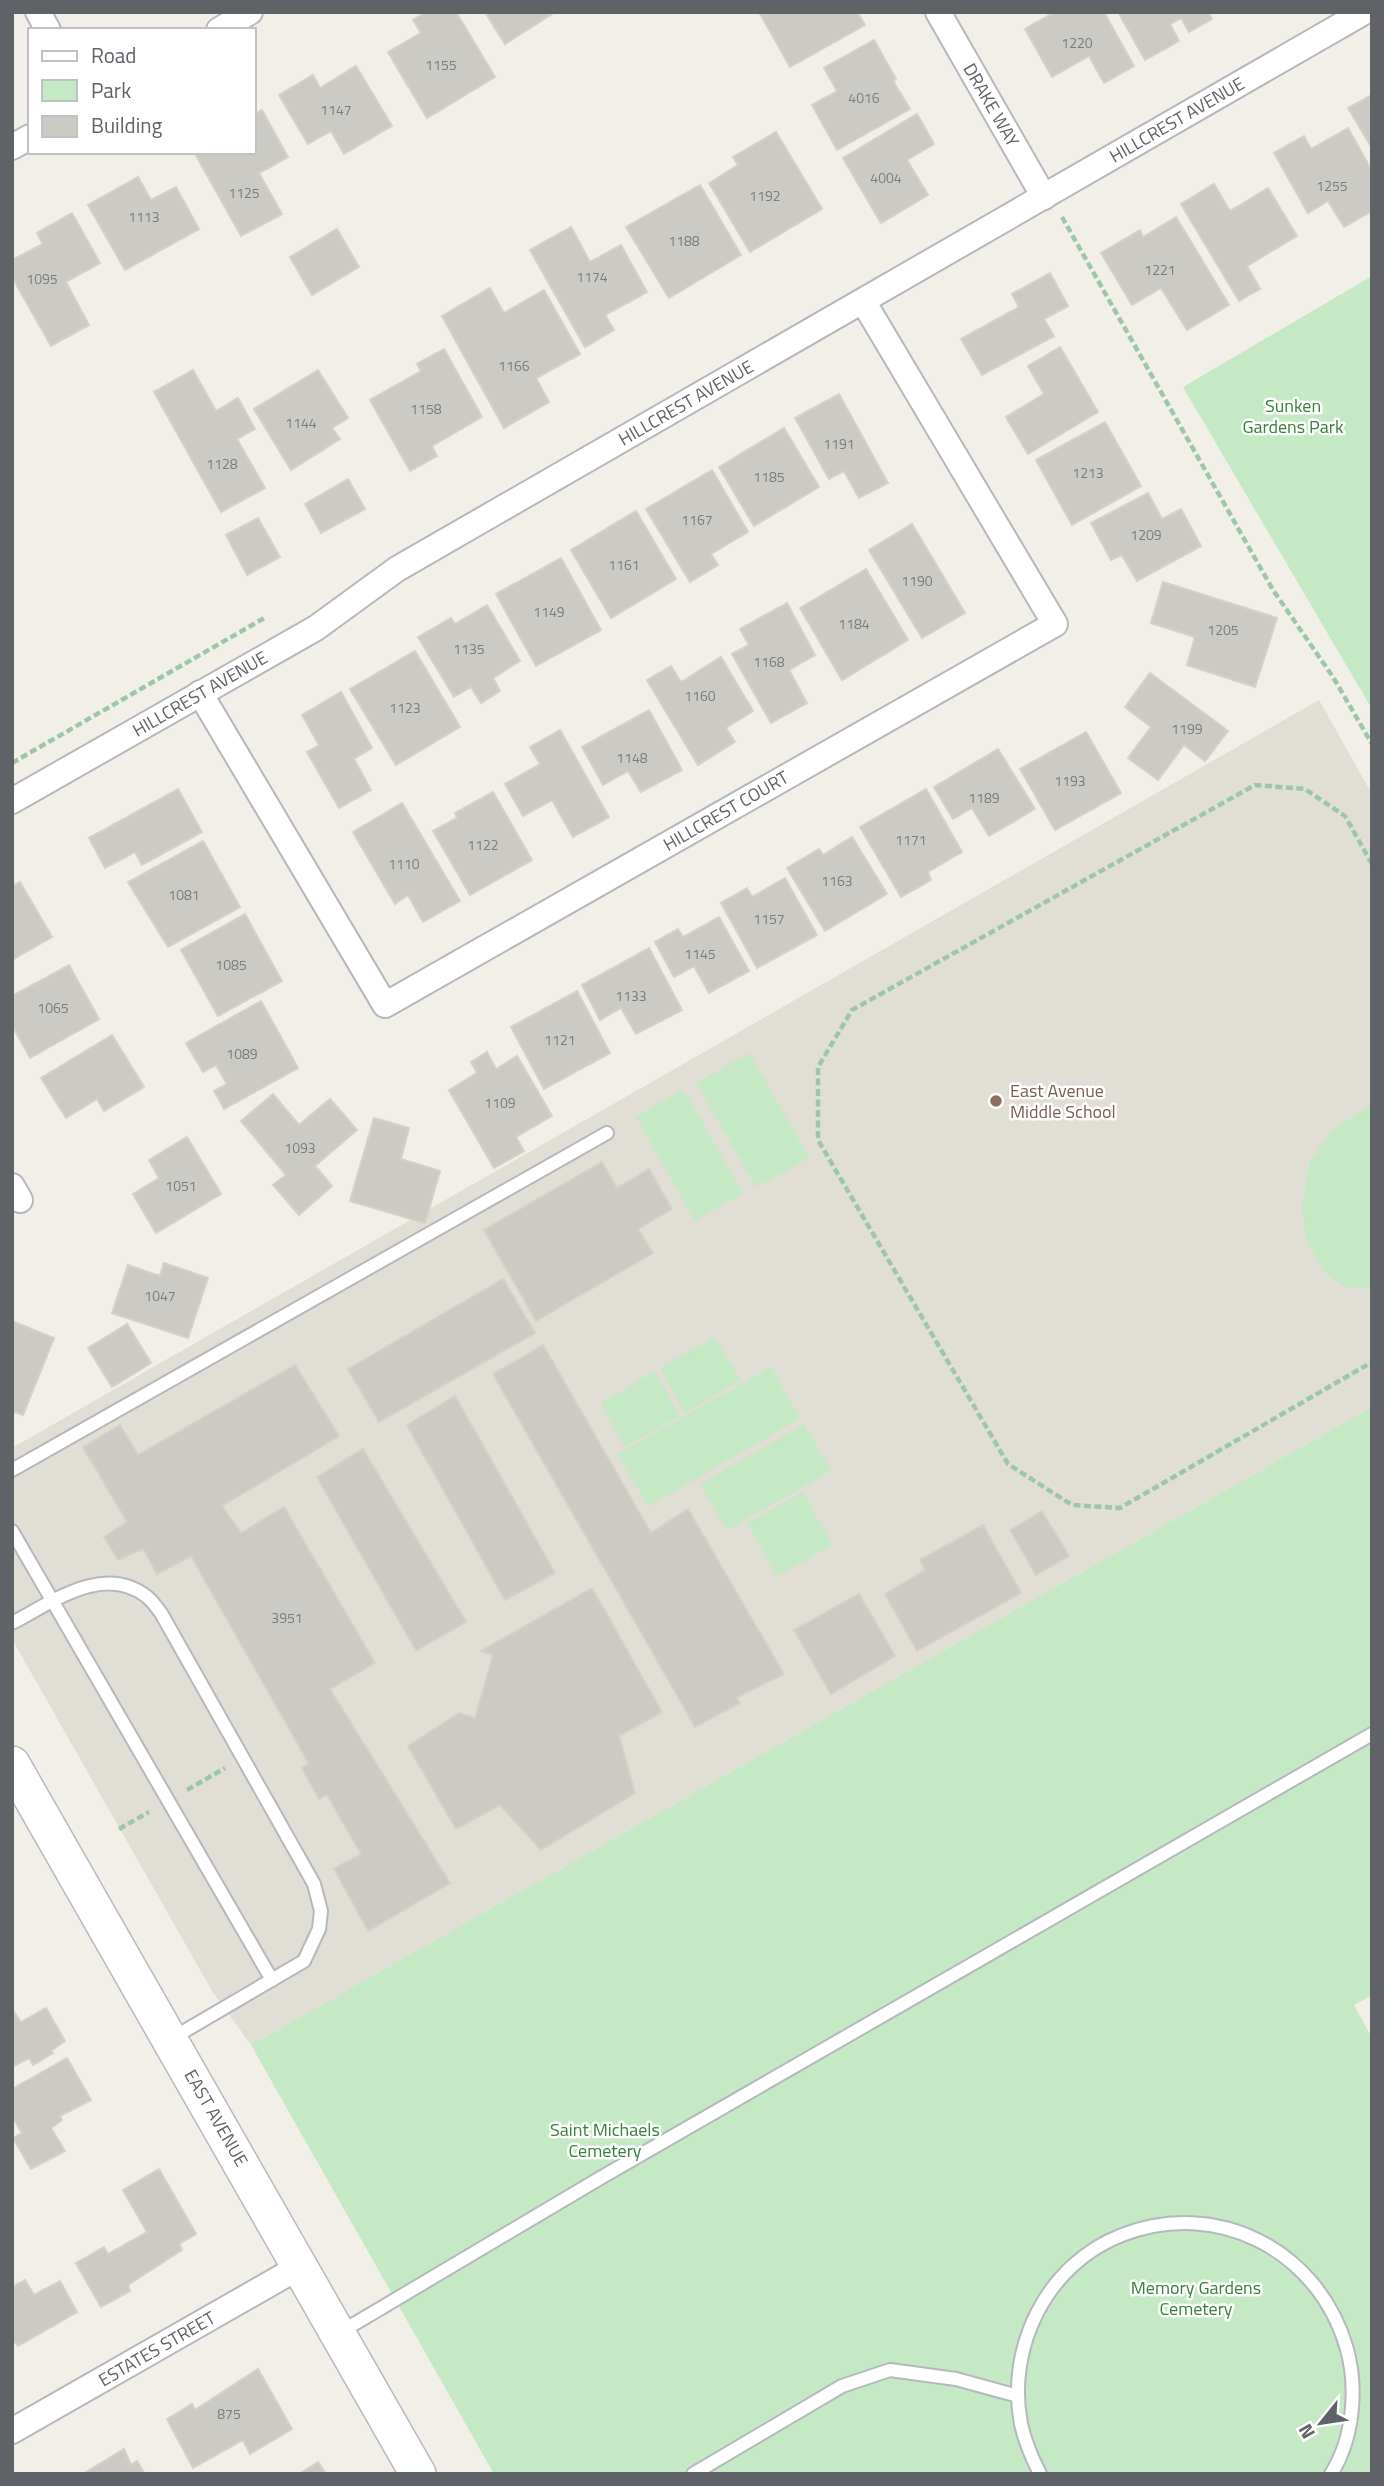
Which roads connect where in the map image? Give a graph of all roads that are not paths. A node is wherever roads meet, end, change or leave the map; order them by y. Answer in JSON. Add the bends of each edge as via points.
{"nodes":[{"id":1,"x":38,"y":12,"type":"edge"},
{"id":2,"x":250,"y":12,"type":"edge"},
{"id":3,"x":939,"y":12,"type":"edge"},
{"id":4,"x":1364,"y":12,"type":"edge"},
{"id":5,"x":47,"y":28,"type":"edge"},
{"id":6,"x":222,"y":28,"type":"edge"},
{"id":7,"x":28,"y":138,"type":"edge"},
{"id":8,"x":12,"y":147,"type":"edge"},
{"id":9,"x":1046,"y":195,"type":"junction"},
{"id":10,"x":863,"y":301,"type":"junction"},
{"id":11,"x":200,"y":693,"type":"junction"},
{"id":12,"x":12,"y":801,"type":"edge"},
{"id":13,"x":607,"y":1133,"type":"dead end"},
{"id":14,"x":12,"y":1470,"type":"edge"},
{"id":15,"x":12,"y":1531,"type":"edge"},
{"id":16,"x":54,"y":1601,"type":"junction"},
{"id":17,"x":12,"y":1623,"type":"edge"},
{"id":18,"x":1372,"y":1734,"type":"edge"},
{"id":19,"x":12,"y":1763,"type":"edge"},
{"id":20,"x":272,"y":1980,"type":"junction"},
{"id":21,"x":171,"y":2040,"type":"junction"},
{"id":22,"x":301,"y":2266,"type":"junction"},
{"id":23,"x":339,"y":2333,"type":"junction"},
{"id":24,"x":1018,"y":2396,"type":"junction"},
{"id":25,"x":12,"y":2431,"type":"edge"},
{"id":26,"x":418,"y":2474,"type":"edge"},
{"id":27,"x":693,"y":2474,"type":"edge"},
{"id":28,"x":1040,"y":2474,"type":"edge"},
{"id":29,"x":1331,"y":2474,"type":"edge"}],
"edges":[{"from":1,"to":5,"type":"street"},
{"from":2,"to":6,"type":"street"},
{"from":3,"to":9,"type":"street","name":"DRAKE WAY"},
{"from":4,"to":9,"type":"street","name":"HILLCREST AVENUE"},
{"from":7,"to":8,"type":"street"},
{"from":9,"to":10,"type":"street","name":"HILLCREST AVENUE"},
{"from":10,"to":11,"type":"street","name":"HILLCREST AVENUE","via":[[397,569],[316,628]]},
{"from":10,"to":11,"type":"street","name":"HILLCREST COURT","via":[[1055,624],[385,1005]]},
{"from":11,"to":12,"type":"street","name":"HILLCREST AVENUE"},
{"from":13,"to":14,"type":"lane"},
{"from":15,"to":16,"type":"lane"},
{"from":16,"to":17,"type":"lane"},
{"from":16,"to":20,"type":"lane"},
{"from":16,"to":20,"type":"lane","via":[[95,1584],[129,1588],[146,1596],[161,1613],[314,1884],[321,1911],[318,1929],[304,1961]]},
{"from":18,"to":23,"type":"lane","via":[[601,2177]]},
{"from":19,"to":21,"type":"main road","name":"EAST AVENUE"},
{"from":20,"to":21,"type":"lane"},
{"from":21,"to":22,"type":"main road","name":"EAST AVENUE"},
{"from":22,"to":23,"type":"main road","name":"EAST AVENUE"},
{"from":22,"to":25,"type":"street","name":"ESTATES STREET"},
{"from":23,"to":26,"type":"main road","name":"EAST AVENUE"},
{"from":24,"to":27,"type":"lane","via":[[956,2379],[890,2370],[842,2386]]},
{"from":24,"to":28,"type":"lane","via":[[1021,2425]]},
{"from":24,"to":29,"type":"lane","via":[[1018,2367],[1036,2312],[1072,2266],[1096,2248],[1140,2229],[1208,2224],[1263,2242],[1288,2258],[1309,2278],[1340,2327],[1353,2385],[1345,2442]]}]}
